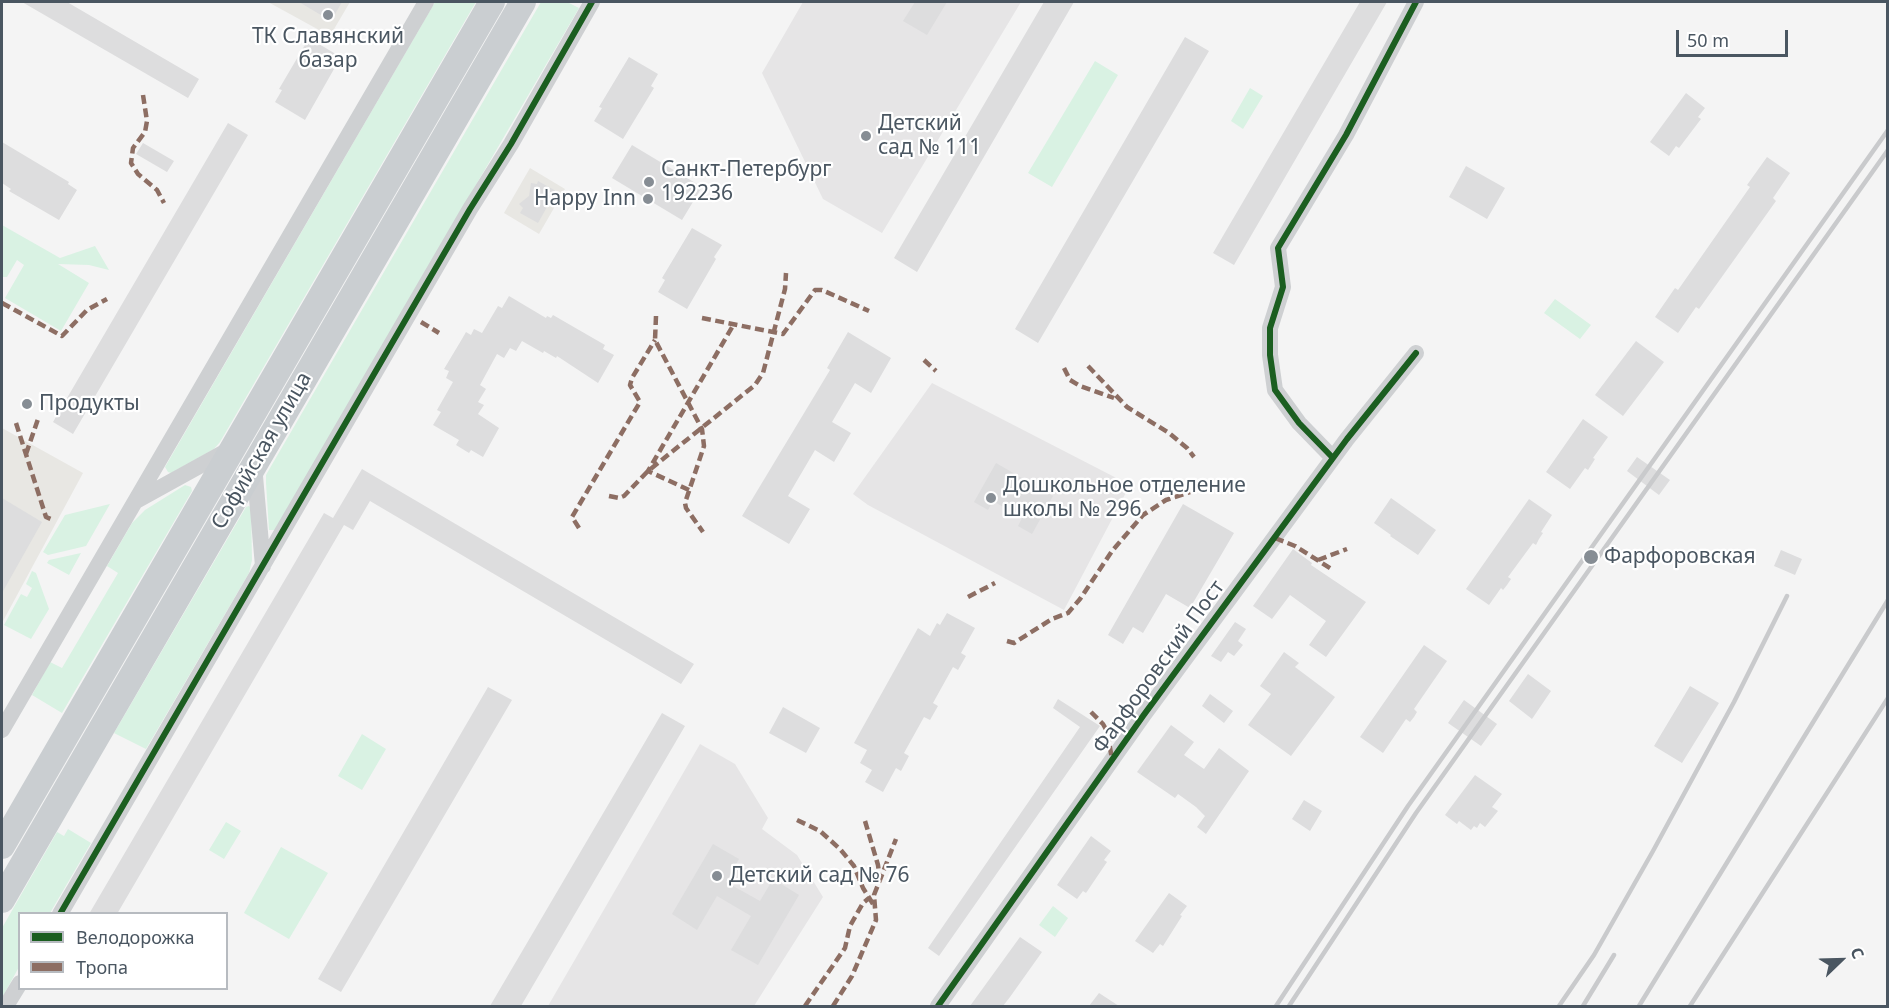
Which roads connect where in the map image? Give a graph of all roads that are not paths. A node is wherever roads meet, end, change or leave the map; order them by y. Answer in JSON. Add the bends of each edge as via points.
{"nodes":[{"id":1,"x":426,"y":2,"type":"edge"},
{"id":2,"x":492,"y":2,"type":"edge"},
{"id":3,"x":523,"y":2,"type":"edge"},
{"id":4,"x":592,"y":2,"type":"edge"},
{"id":5,"x":1416,"y":2,"type":"edge"},
{"id":6,"x":303,"y":327,"type":"junction"},
{"id":7,"x":326,"y":340,"type":"junction"},
{"id":8,"x":1416,"y":353,"type":"dead end"},
{"id":9,"x":232,"y":448,"type":"junction"},
{"id":10,"x":1333,"y":458,"type":"junction"},
{"id":11,"x":254,"y":465,"type":"junction"},
{"id":12,"x":135,"y":501,"type":"junction"},
{"id":13,"x":263,"y":566,"type":"junction"},
{"id":14,"x":2,"y":730,"type":"edge"},
{"id":15,"x":2,"y":846,"type":"edge"},
{"id":16,"x":2,"y":900,"type":"edge"},
{"id":17,"x":61,"y":912,"type":"edge"},
{"id":18,"x":18,"y":985,"type":"edge"},
{"id":19,"x":6,"y":1006,"type":"edge"},
{"id":20,"x":938,"y":1006,"type":"edge"}],
"edges":[{"from":1,"to":12,"type":"street"},
{"from":2,"to":6,"type":"main road","name":"Софийская улица"},
{"from":3,"to":7,"type":"main road","name":"Софийская улица"},
{"from":4,"to":13,"type":"street"},
{"from":5,"to":10,"type":"street","via":[[1346,135],[1278,248],[1283,287],[1270,328],[1275,390],[1299,423]]},
{"from":6,"to":7,"type":"main road"},
{"from":6,"to":9,"type":"main road","name":"Софийская улица"},
{"from":7,"to":11,"type":"main road","name":"Софийская улица"},
{"from":8,"to":10,"type":"street","name":"Фарфоровский Пост"},
{"from":9,"to":12,"type":"street"},
{"from":9,"to":15,"type":"main road","name":"Софийская улица"},
{"from":10,"to":20,"type":"street","name":"Фарфоровский Пост","via":[[1143,716]]},
{"from":11,"to":13,"type":"street"},
{"from":11,"to":16,"type":"main road","name":"Софийская улица"},
{"from":12,"to":14,"type":"street"},
{"from":13,"to":17,"type":"street"},
{"from":18,"to":19,"type":"street"}]}
